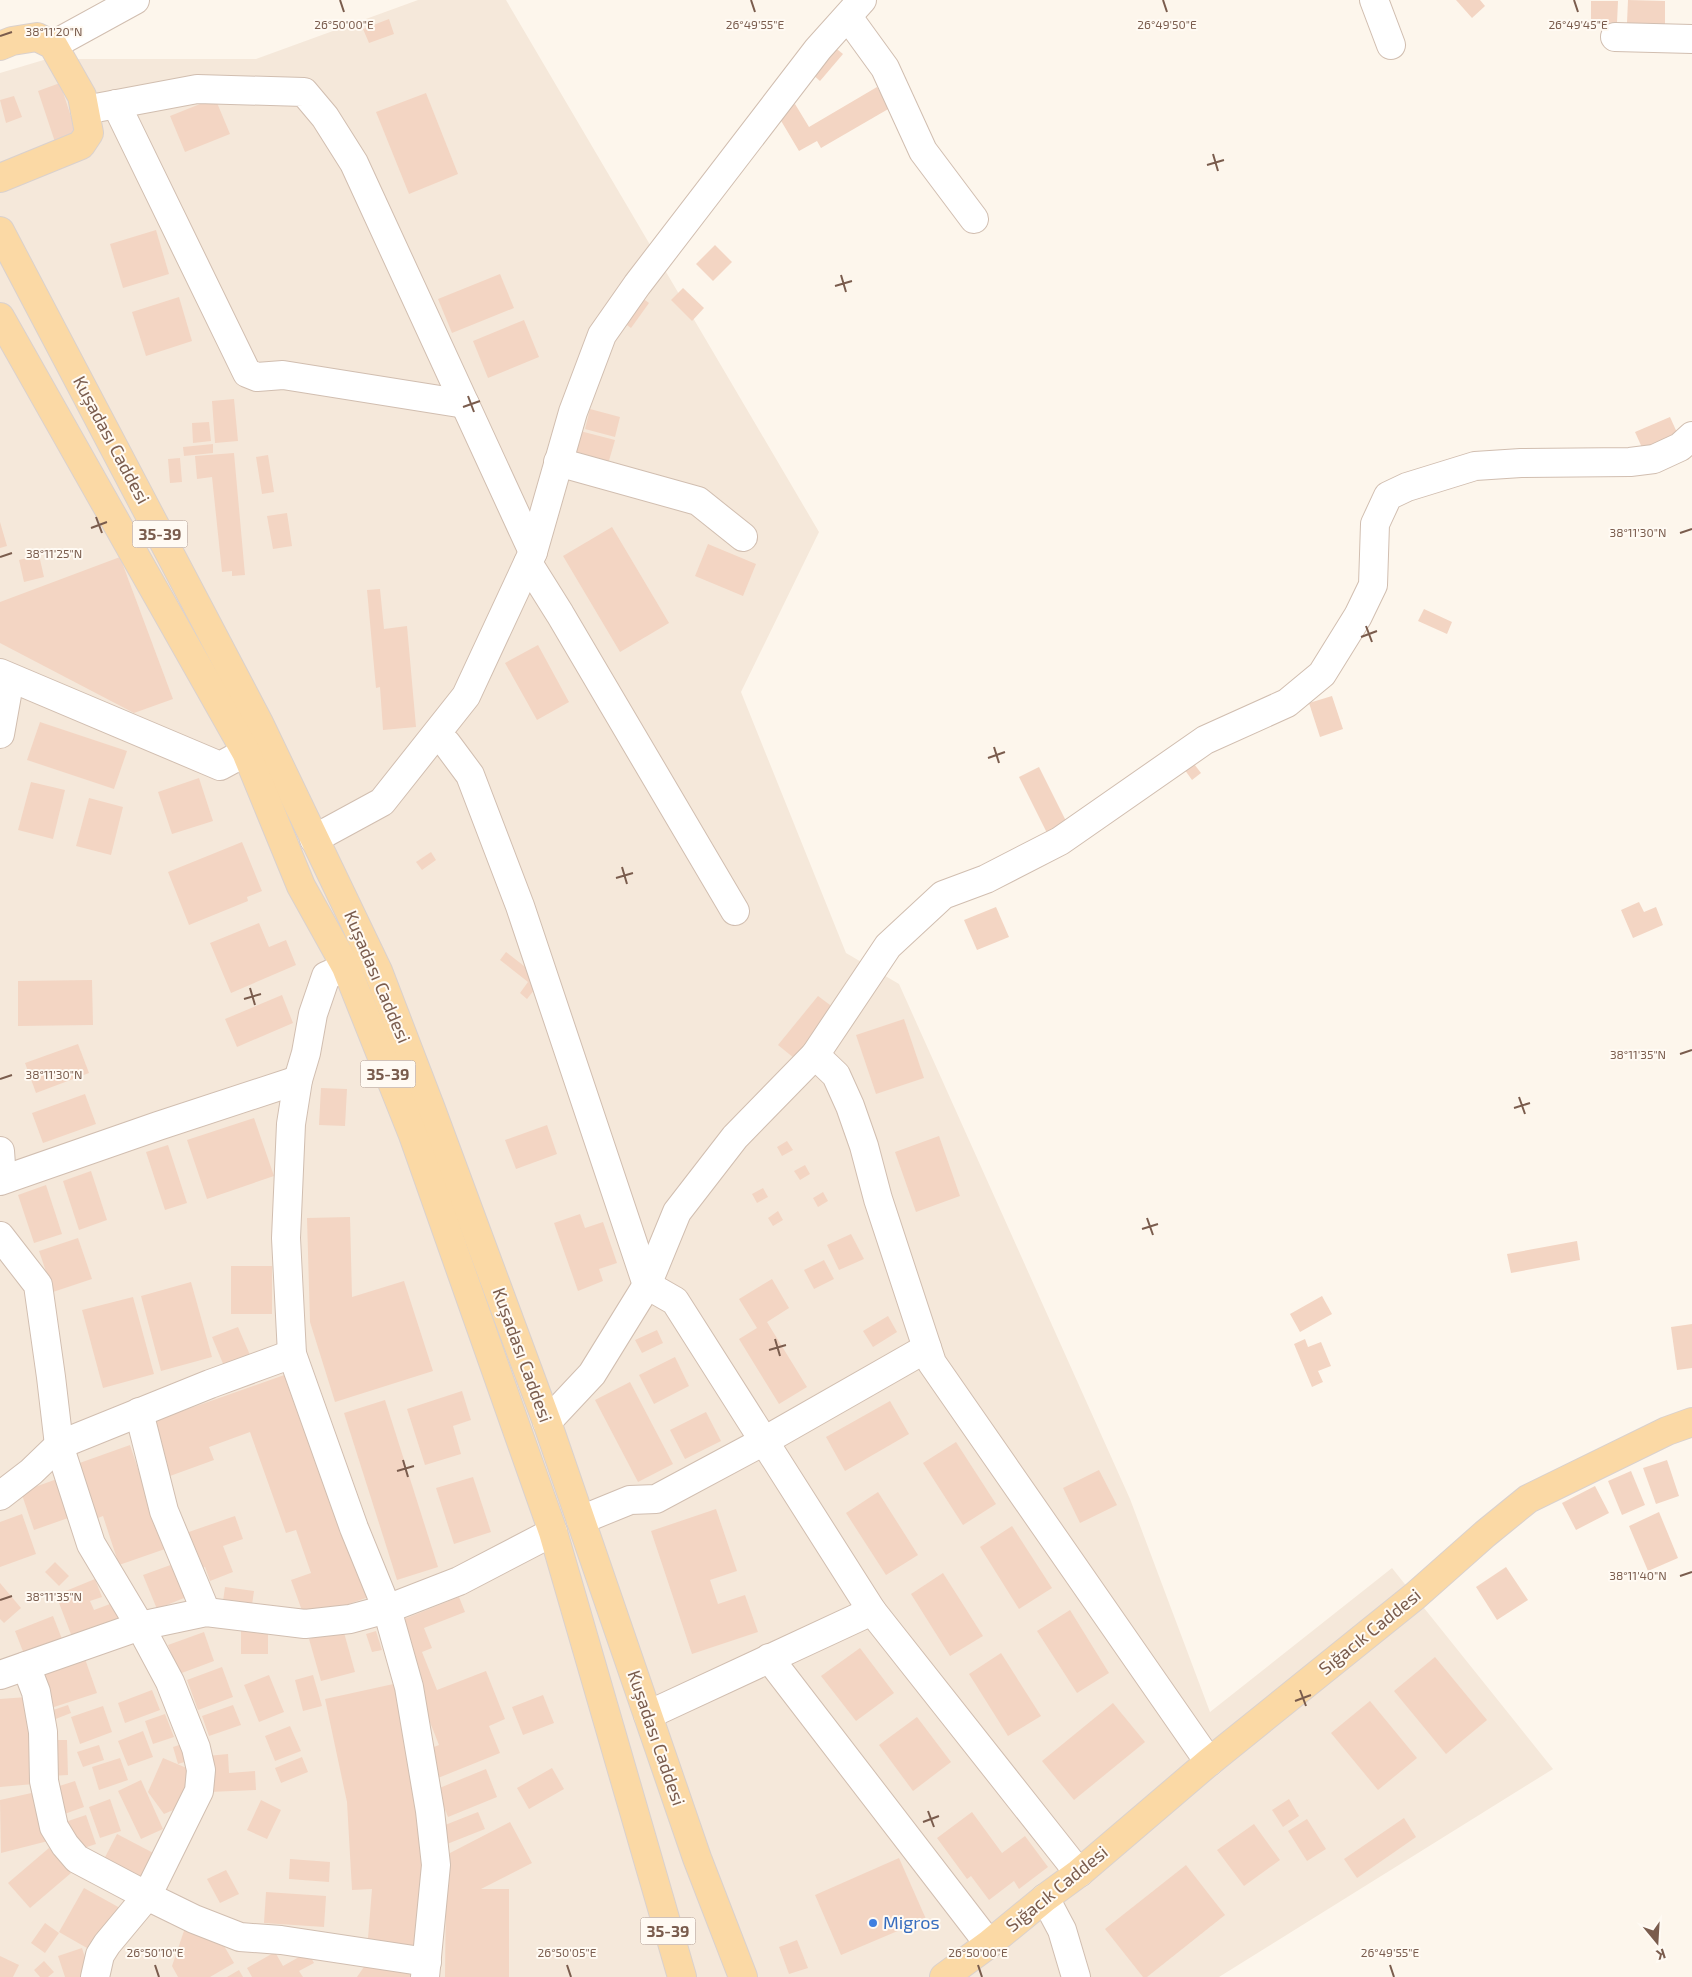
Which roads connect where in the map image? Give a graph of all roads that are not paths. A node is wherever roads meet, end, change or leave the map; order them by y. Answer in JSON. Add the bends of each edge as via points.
{"nodes":[{"id":1,"x":135,"y":0,"type":"edge"},
{"id":2,"x":1374,"y":0,"type":"edge"},
{"id":3,"x":855,"y":8,"type":"edge"},
{"id":4,"x":1615,"y":37,"type":"dead end"},
{"id":5,"x":1692,"y":39,"type":"edge"},
{"id":6,"x":53,"y":45,"type":"junction"},
{"id":7,"x":1391,"y":45,"type":"dead end"},
{"id":8,"x":0,"y":46,"type":"edge"},
{"id":9,"x":116,"y":104,"type":"junction"},
{"id":10,"x":85,"y":110,"type":"junction"},
{"id":11,"x":0,"y":178,"type":"edge"},
{"id":12,"x":974,"y":219,"type":"dead end"},
{"id":13,"x":0,"y":231,"type":"edge"},
{"id":14,"x":0,"y":317,"type":"edge"},
{"id":15,"x":465,"y":404,"type":"junction"},
{"id":16,"x":1692,"y":436,"type":"edge"},
{"id":17,"x":558,"y":462,"type":"junction"},
{"id":18,"x":742,"y":537,"type":"dead end"},
{"id":19,"x":530,"y":558,"type":"junction"},
{"id":20,"x":5,"y":676,"type":"edge"},
{"id":21,"x":0,"y":734,"type":"edge"},
{"id":22,"x":435,"y":736,"type":"junction"},
{"id":23,"x":246,"y":752,"type":"junction"},
{"id":24,"x":314,"y":839,"type":"junction"},
{"id":25,"x":735,"y":911,"type":"dead end"},
{"id":26,"x":346,"y":967,"type":"junction"},
{"id":27,"x":815,"y":1055,"type":"junction"},
{"id":28,"x":298,"y":1080,"type":"junction"},
{"id":29,"x":0,"y":1151,"type":"edge"},
{"id":30,"x":1,"y":1180,"type":"edge"},
{"id":31,"x":0,"y":1236,"type":"edge"},
{"id":32,"x":647,"y":1285,"type":"junction"},
{"id":33,"x":927,"y":1348,"type":"junction"},
{"id":34,"x":292,"y":1354,"type":"junction"},
{"id":35,"x":139,"y":1412,"type":"junction"},
{"id":36,"x":547,"y":1422,"type":"junction"},
{"id":37,"x":1692,"y":1422,"type":"edge"},
{"id":38,"x":764,"y":1441,"type":"junction"},
{"id":39,"x":59,"y":1445,"type":"junction"},
{"id":40,"x":0,"y":1496,"type":"edge"},
{"id":41,"x":581,"y":1520,"type":"junction"},
{"id":42,"x":553,"y":1532,"type":"junction"},
{"id":43,"x":387,"y":1609,"type":"junction"},
{"id":44,"x":872,"y":1611,"type":"junction"},
{"id":45,"x":206,"y":1612,"type":"junction"},
{"id":46,"x":140,"y":1626,"type":"junction"},
{"id":47,"x":769,"y":1658,"type":"junction"},
{"id":48,"x":26,"y":1666,"type":"junction"},
{"id":49,"x":0,"y":1675,"type":"edge"},
{"id":50,"x":648,"y":1715,"type":"junction"},
{"id":51,"x":1209,"y":1762,"type":"junction"},
{"id":52,"x":1079,"y":1873,"type":"junction"},
{"id":53,"x":147,"y":1896,"type":"junction"},
{"id":54,"x":1045,"y":1898,"type":"junction"},
{"id":55,"x":989,"y":1944,"type":"junction"},
{"id":56,"x":426,"y":1970,"type":"edge"},
{"id":57,"x":743,"y":1972,"type":"edge"},
{"id":58,"x":948,"y":1975,"type":"edge"},
{"id":59,"x":95,"y":1977,"type":"edge"},
{"id":60,"x":682,"y":1977,"type":"edge"},
{"id":61,"x":1076,"y":1977,"type":"edge"}],
"edges":[{"from":1,"to":6,"type":"street"},
{"from":2,"to":7,"type":"street"},
{"from":3,"to":12,"type":"street","via":[[922,151]]},
{"from":3,"to":17,"type":"street","via":[[818,49],[602,335]]},
{"from":4,"to":5,"type":"street"},
{"from":6,"to":8,"type":"main road","via":[[37,37]]},
{"from":6,"to":10,"type":"main road","via":[[82,96]]},
{"from":9,"to":10,"type":"street"},
{"from":9,"to":15,"type":"street","via":[[247,373],[283,375]]},
{"from":9,"to":15,"type":"street","via":[[197,89],[304,92],[325,117],[354,162]]},
{"from":10,"to":11,"type":"main road","via":[[89,133],[80,145]]},
{"from":13,"to":24,"type":"main road","name":"Kuşadası Caddesi","number":"35-39","via":[[259,723]]},
{"from":14,"to":23,"type":"main road","name":"Kuşadası Caddesi","number":"35-39"},
{"from":15,"to":19,"type":"street"},
{"from":16,"to":27,"type":"street","via":[[1680,447],[1654,459],[1475,466],[1407,486],[1388,496],[1375,524],[1373,585],[1322,674],[1287,703],[1205,740],[1060,841],[986,879],[944,895],[888,946]]},
{"from":17,"to":18,"type":"street","via":[[698,500]]},
{"from":17,"to":19,"type":"street"},
{"from":19,"to":22,"type":"street","via":[[466,696]]},
{"from":19,"to":25,"type":"street"},
{"from":20,"to":21,"type":"street"},
{"from":20,"to":23,"type":"street","via":[[220,766]]},
{"from":22,"to":24,"type":"street","via":[[382,802]]},
{"from":22,"to":32,"type":"street","via":[[447,744],[470,775],[520,906]]},
{"from":23,"to":26,"type":"main road","name":"Kuşadası Caddesi","number":"35-39","via":[[301,886]]},
{"from":24,"to":36,"type":"main road","name":"Kuşadası Caddesi","number":"35-39","via":[[378,972]]},
{"from":26,"to":28,"type":"street","via":[[326,976],[313,1014]]},
{"from":26,"to":42,"type":"main road","name":"Kuşadası Caddesi","number":"35-39","via":[[413,1135]]},
{"from":27,"to":32,"type":"street","via":[[735,1137],[676,1212]]},
{"from":27,"to":33,"type":"street","via":[[836,1074],[850,1106]]},
{"from":28,"to":30,"type":"street"},
{"from":28,"to":34,"type":"street","via":[[291,1124],[286,1238]]},
{"from":29,"to":30,"type":"street"},
{"from":31,"to":39,"type":"street","via":[[38,1285]]},
{"from":32,"to":36,"type":"street","via":[[592,1374]]},
{"from":32,"to":38,"type":"street","via":[[675,1301]]},
{"from":33,"to":38,"type":"street"},
{"from":33,"to":51,"type":"street","via":[[932,1363]]},
{"from":34,"to":35,"type":"street"},
{"from":34,"to":43,"type":"street","via":[[354,1528]]},
{"from":35,"to":39,"type":"street"},
{"from":35,"to":45,"type":"street","via":[[164,1512]]},
{"from":36,"to":41,"type":"main road","name":"Kuşadası Caddesi","number":"35-39"},
{"from":37,"to":51,"type":"main road","name":"Sığacık Caddesi","via":[[1667,1431],[1528,1500]]},
{"from":38,"to":41,"type":"street","via":[[656,1499],[630,1500]]},
{"from":38,"to":44,"type":"street"},
{"from":39,"to":40,"type":"street"},
{"from":39,"to":46,"type":"street","via":[[91,1544]]},
{"from":41,"to":50,"type":"main road","name":"Kuşadası Caddesi","number":"35-39"},
{"from":42,"to":43,"type":"street","via":[[459,1581]]},
{"from":42,"to":60,"type":"main road","name":"Kuşadası Caddesi","number":"35-39"},
{"from":43,"to":45,"type":"street","via":[[350,1619],[305,1624]]},
{"from":43,"to":56,"type":"street","via":[[409,1687],[436,1865]]},
{"from":44,"to":47,"type":"street"},
{"from":44,"to":52,"type":"street"},
{"from":45,"to":46,"type":"street"},
{"from":46,"to":48,"type":"street"},
{"from":46,"to":53,"type":"street","via":[[170,1682],[196,1748],[201,1770],[199,1791]]},
{"from":47,"to":50,"type":"street"},
{"from":47,"to":55,"type":"street"},
{"from":48,"to":49,"type":"street"},
{"from":48,"to":53,"type":"street","via":[[43,1732],[44,1781],[54,1827],[77,1859]]},
{"from":50,"to":57,"type":"main road","name":"Kuşadası Caddesi","number":"35-39"},
{"from":51,"to":52,"type":"main road","name":"Sığacık Caddesi"},
{"from":52,"to":54,"type":"main road","name":"Sığacık Caddesi"},
{"from":53,"to":56,"type":"street","via":[[240,1937],[281,1940]]},
{"from":53,"to":59,"type":"street","via":[[107,1944],[100,1955]]},
{"from":54,"to":55,"type":"main road","name":"Sığacık Caddesi"},
{"from":54,"to":61,"type":"street","via":[[1062,1930]]},
{"from":55,"to":58,"type":"main road","name":"Sığacık Caddesi"}]}
